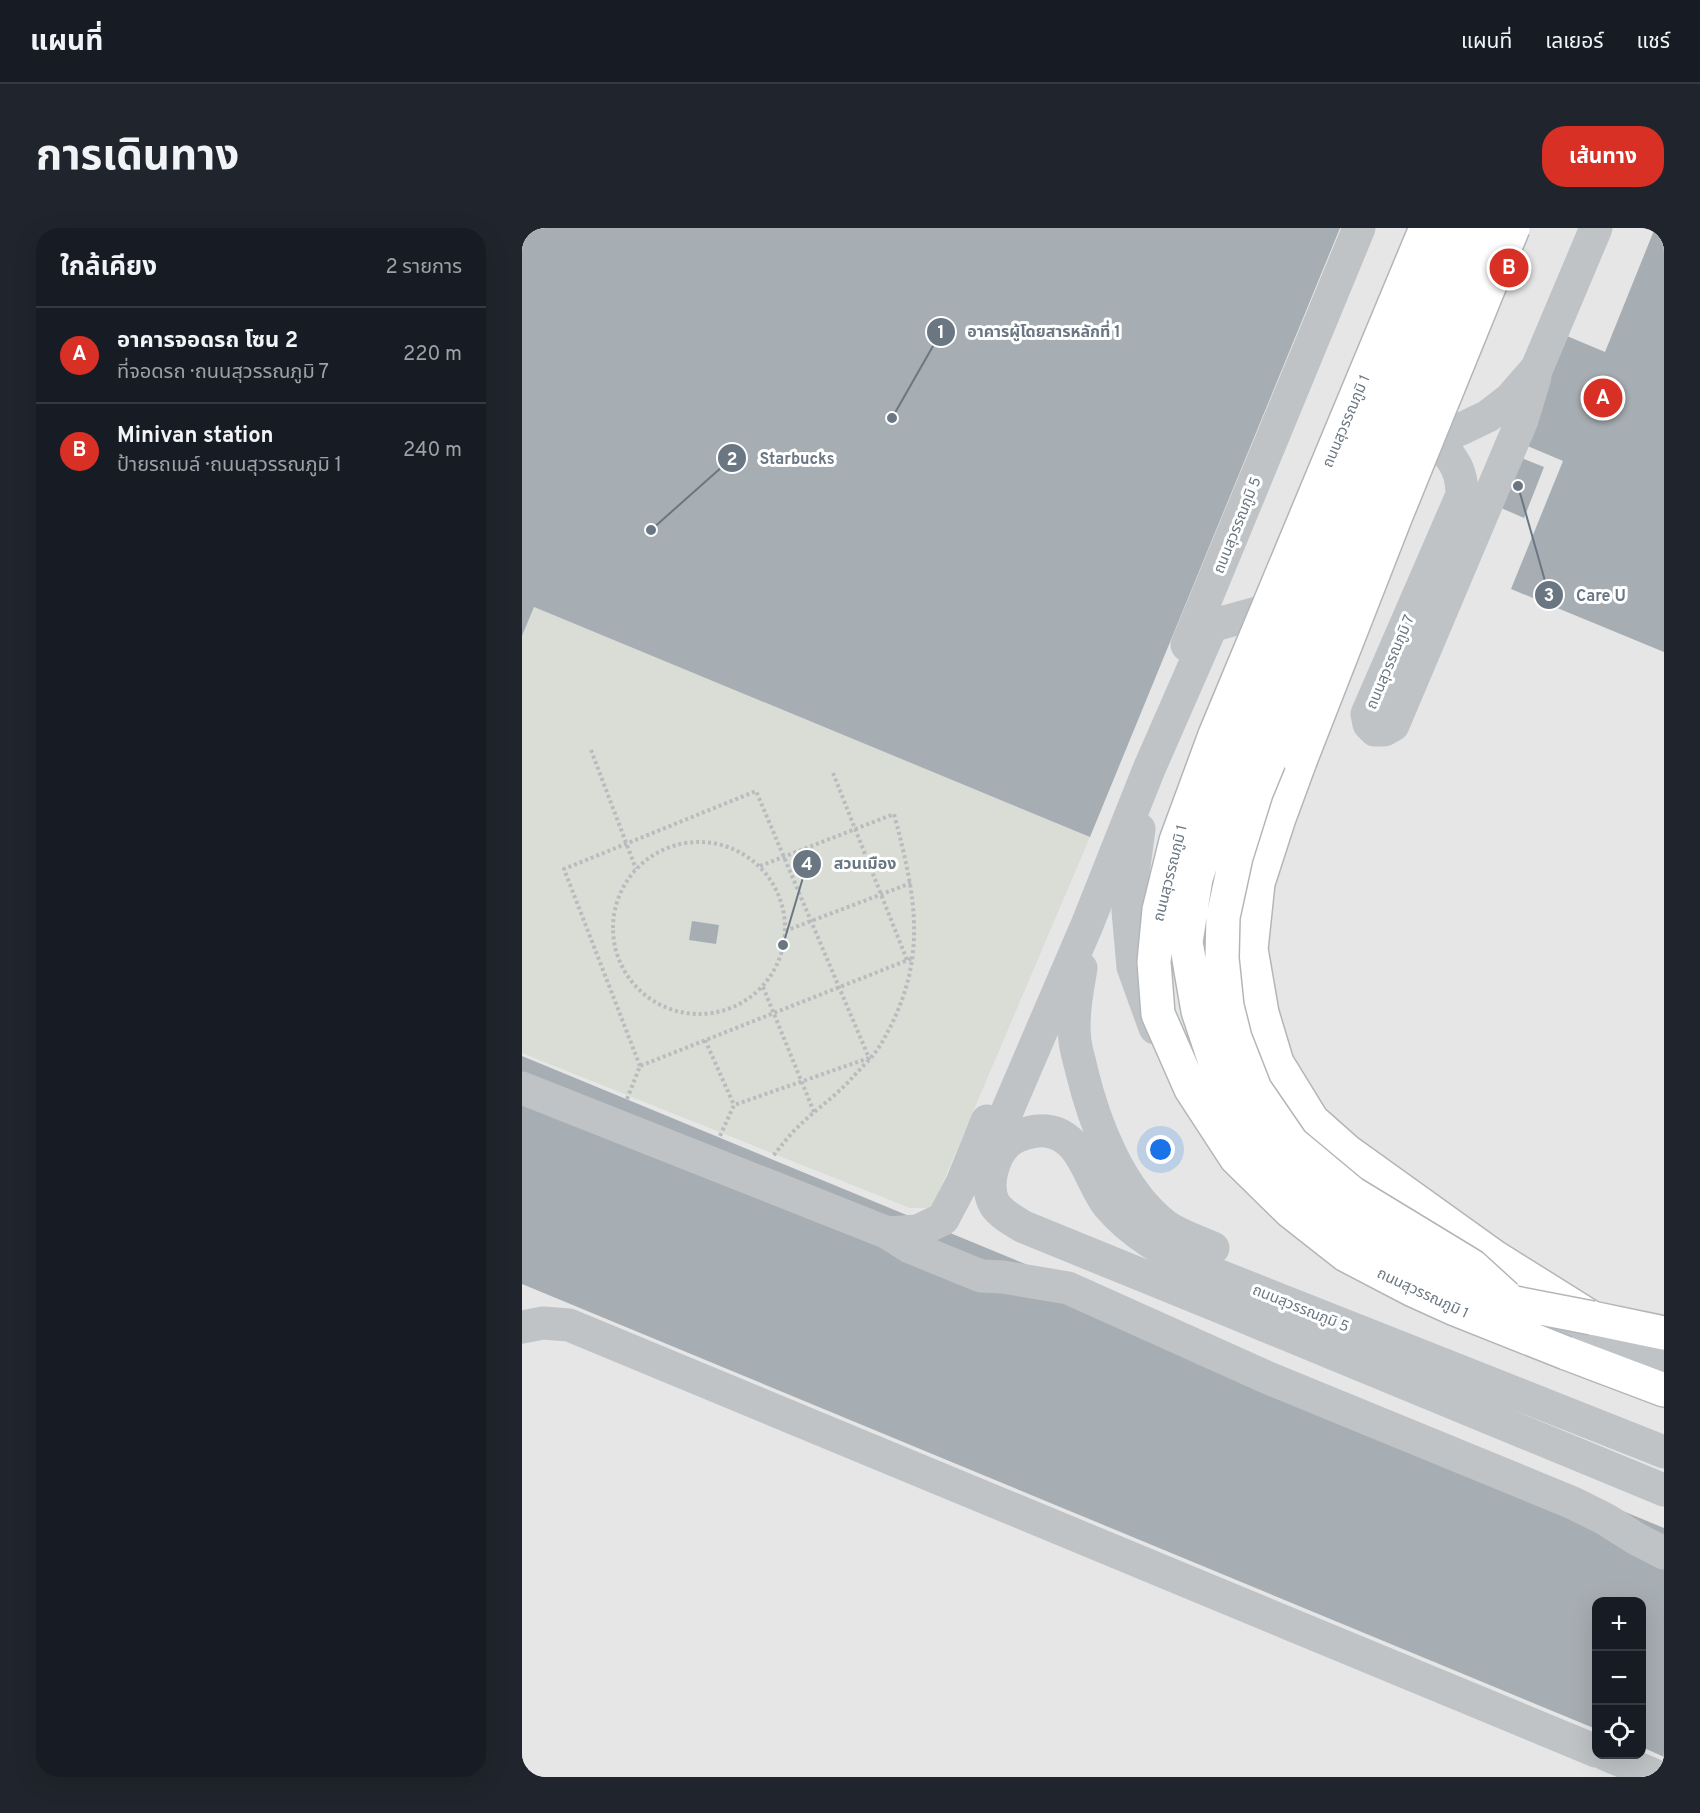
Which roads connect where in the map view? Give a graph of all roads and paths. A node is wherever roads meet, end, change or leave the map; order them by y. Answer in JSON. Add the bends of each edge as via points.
{"nodes":[{"id":1,"x":1359,"y":228,"type":"edge"},
{"id":2,"x":1426,"y":228,"type":"edge"},
{"id":3,"x":1458,"y":228,"type":"edge"},
{"id":4,"x":1488,"y":228,"type":"edge"},
{"id":5,"x":1498,"y":228,"type":"edge"},
{"id":6,"x":1514,"y":228,"type":"edge"},
{"id":7,"x":1596,"y":228,"type":"edge"},
{"id":8,"x":1538,"y":366,"type":"junction"},
{"id":9,"x":1436,"y":437,"type":"junction"},
{"id":10,"x":1398,"y":474,"type":"junction"},
{"id":11,"x":591,"y":750,"type":"dead end"},
{"id":12,"x":1149,"y":769,"type":"junction"},
{"id":13,"x":833,"y":773,"type":"dead end"},
{"id":14,"x":855,"y":829,"type":"junction"},
{"id":15,"x":626,"y":844,"type":"junction"},
{"id":16,"x":784,"y":857,"type":"junction"},
{"id":17,"x":760,"y":866,"type":"junction"},
{"id":18,"x":636,"y":870,"type":"junction"},
{"id":19,"x":911,"y":883,"type":"junction"},
{"id":20,"x":881,"y":894,"type":"junction"},
{"id":21,"x":811,"y":921,"type":"junction"},
{"id":22,"x":1087,"y":926,"type":"junction"},
{"id":23,"x":785,"y":931,"type":"junction"},
{"id":24,"x":913,"y":957,"type":"junction"},
{"id":25,"x":907,"y":960,"type":"junction"},
{"id":26,"x":763,"y":987,"type":"junction"},
{"id":27,"x":839,"y":987,"type":"junction"},
{"id":28,"x":774,"y":1013,"type":"junction"},
{"id":29,"x":705,"y":1040,"type":"junction"},
{"id":30,"x":869,"y":1058,"type":"junction"},
{"id":31,"x":640,"y":1066,"type":"junction"},
{"id":32,"x":802,"y":1082,"type":"junction"},
{"id":33,"x":522,"y":1088,"type":"edge"},
{"id":34,"x":734,"y":1105,"type":"junction"},
{"id":35,"x":814,"y":1112,"type":"junction"},
{"id":36,"x":615,"y":1125,"type":"junction"},
{"id":37,"x":989,"y":1148,"type":"junction"},
{"id":38,"x":709,"y":1162,"type":"junction"},
{"id":39,"x":753,"y":1179,"type":"junction"},
{"id":40,"x":899,"y":1240,"type":"junction"},
{"id":41,"x":1592,"y":1318,"type":"junction"},
{"id":42,"x":522,"y":1327,"type":"edge"},
{"id":43,"x":1664,"y":1333,"type":"edge"},
{"id":44,"x":1566,"y":1353,"type":"junction"},
{"id":45,"x":1664,"y":1361,"type":"edge"},
{"id":46,"x":1664,"y":1390,"type":"edge"},
{"id":47,"x":1664,"y":1434,"type":"edge"},
{"id":48,"x":1664,"y":1452,"type":"edge"},
{"id":49,"x":1664,"y":1490,"type":"edge"},
{"id":50,"x":1664,"y":1552,"type":"edge"},
{"id":51,"x":1592,"y":1749,"type":"edge"},
{"id":52,"x":1615,"y":1759,"type":"edge"},
{"id":53,"x":1659,"y":1777,"type":"edge"}],
"edges":[{"from":1,"to":37,"type":"street","name":"ถนนสุวรรณภูมิ 5","via":[[1112,820]]},
{"from":2,"to":44,"type":"highway","name":"ถนนสุวรรณภูมิ 1","bridge":true,"via":[[1215,735],[1176,841],[1159,910],[1154,962],[1158,1014],[1191,1089],[1236,1158],[1290,1210],[1346,1255],[1411,1289]]},
{"from":3,"to":41,"type":"highway","name":"ถนนสุวรรณภูมิ 1","bridge":true,"via":[[1242,745],[1196,878],[1186,942],[1198,1011],[1225,1092],[1286,1175],[1340,1223],[1459,1287],[1479,1296]]},
{"from":4,"to":44,"type":"highway","name":"ถนนสุวรรณภูมิ 1","bridge":true,"via":[[1256,794],[1223,917],[1222,958],[1235,1038],[1255,1089],[1292,1143],[1352,1193],[1472,1266]]},
{"from":5,"to":10,"type":"street"},
{"from":6,"to":41,"type":"highway","name":"ถนนสุวรรณภูมิ 1","bridge":true,"via":[[1395,518],[1279,818],[1258,883],[1251,949],[1262,1013],[1277,1063],[1312,1120],[1348,1152],[1493,1256]]},
{"from":7,"to":8,"type":"street","name":"ถนนสุวรรณภูมิ 7"},
{"from":8,"to":9,"type":"street","name":"ถนนสุวรรณภูมิ 7","via":[[1510,399],[1488,416]]},
{"from":8,"to":9,"type":"street","name":"ถนนสุวรรณภูมิ 7","via":[[1522,420],[1393,725],[1375,730],[1367,714],[1462,495],[1462,477]]},
{"from":9,"to":10,"type":"street"},
{"from":10,"to":12,"type":"street","via":[[1327,594],[1214,625]]},
{"from":11,"to":15,"type":"path"},
{"from":12,"to":22,"type":"street"},
{"from":12,"to":45,"type":"street","via":[[1128,911],[1133,967],[1169,1055],[1269,1179],[1295,1199],[1326,1215]]},
{"from":13,"to":14,"type":"path"},
{"from":14,"to":16,"type":"path"},
{"from":14,"to":19,"type":"path","via":[[894,814]]},
{"from":14,"to":20,"type":"path"},
{"from":15,"to":16,"type":"path","via":[[756,791]]},
{"from":15,"to":18,"type":"path"},
{"from":15,"to":31,"type":"path","via":[[564,869]]},
{"from":16,"to":17,"type":"path"},
{"from":16,"to":21,"type":"path"},
{"from":17,"to":18,"type":"path","via":[[726,844],[697,840],[668,846]]},
{"from":17,"to":23,"type":"path","via":[[772,880],[784,907]]},
{"from":18,"to":26,"type":"path","via":[[624,884],[614,912],[613,940],[622,967],[638,989],[661,1006],[687,1014],[715,1014],[741,1004]]},
{"from":19,"to":20,"type":"path"},
{"from":19,"to":24,"type":"path","via":[[915,917]]},
{"from":20,"to":21,"type":"path"},
{"from":20,"to":25,"type":"path"},
{"from":21,"to":23,"type":"path"},
{"from":21,"to":27,"type":"path"},
{"from":22,"to":37,"type":"street"},
{"from":22,"to":47,"type":"street","via":[[1074,1041],[1088,1098],[1103,1137],[1131,1189],[1167,1226]]},
{"from":23,"to":26,"type":"path","via":[[778,964]]},
{"from":24,"to":25,"type":"path"},
{"from":24,"to":30,"type":"path","via":[[900,1005]]},
{"from":25,"to":27,"type":"path"},
{"from":26,"to":28,"type":"path"},
{"from":27,"to":28,"type":"path"},
{"from":27,"to":30,"type":"path"},
{"from":28,"to":29,"type":"path"},
{"from":28,"to":32,"type":"path"},
{"from":29,"to":31,"type":"path"},
{"from":29,"to":34,"type":"path"},
{"from":30,"to":32,"type":"path"},
{"from":30,"to":35,"type":"path"},
{"from":31,"to":36,"type":"path"},
{"from":32,"to":34,"type":"path"},
{"from":32,"to":35,"type":"path"},
{"from":33,"to":36,"type":"street"},
{"from":34,"to":38,"type":"path"},
{"from":35,"to":39,"type":"path"},
{"from":36,"to":38,"type":"street"},
{"from":37,"to":40,"type":"street","name":"ถนนสุวรรณภูมิ 5","via":[[962,1183],[943,1219]]},
{"from":37,"to":48,"type":"street","name":"ถนนสุวรรณภูมิ 5","via":[[997,1157],[1008,1142],[1025,1132],[1061,1135],[1076,1149],[1107,1204],[1159,1249]]},
{"from":37,"to":49,"type":"street","name":"ถนนสุวรรณภูมิ 5","via":[[990,1193],[1003,1214],[1024,1227]]},
{"from":38,"to":39,"type":"street"},
{"from":39,"to":40,"type":"street"},
{"from":40,"to":50,"type":"street","via":[[981,1276],[1068,1288],[1266,1377],[1573,1503]]},
{"from":41,"to":43,"type":"highway","name":"ถนนสุวรรณภูมิ 1"},
{"from":42,"to":51,"type":"street","via":[[568,1324]]},
{"from":44,"to":46,"type":"highway","name":"ถนนสุวรรณภูมิ 1"},
{"from":52,"to":53,"type":"street"}]}
